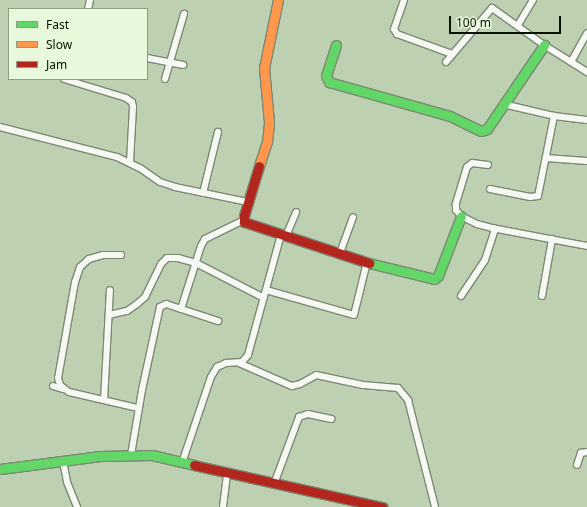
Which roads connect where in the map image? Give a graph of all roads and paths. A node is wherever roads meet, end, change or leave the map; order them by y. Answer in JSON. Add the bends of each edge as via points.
{"nodes":[{"id":1,"x":278,"y":0,"type":"edge"},
{"id":2,"x":404,"y":0,"type":"edge"},
{"id":3,"x":533,"y":0,"type":"edge"},
{"id":4,"x":184,"y":14,"type":"dead end"},
{"id":5,"x":518,"y":25,"type":"junction"},
{"id":6,"x":587,"y":33,"type":"edge"},
{"id":7,"x":336,"y":45,"type":"dead end"},
{"id":8,"x":544,"y":45,"type":"junction"},
{"id":9,"x":452,"y":54,"type":"junction"},
{"id":10,"x":148,"y":58,"type":"edge"},
{"id":11,"x":171,"y":62,"type":"junction"},
{"id":12,"x":446,"y":62,"type":"dead end"},
{"id":13,"x":571,"y":62,"type":"junction"},
{"id":14,"x":183,"y":65,"type":"dead end"},
{"id":15,"x":587,"y":72,"type":"edge"},
{"id":16,"x":165,"y":79,"type":"dead end"},
{"id":17,"x":71,"y":80,"type":"edge"},
{"id":18,"x":503,"y":104,"type":"junction"},
{"id":19,"x":554,"y":116,"type":"junction"},
{"id":20,"x":587,"y":120,"type":"edge"},
{"id":21,"x":0,"y":126,"type":"edge"},
{"id":22,"x":218,"y":132,"type":"dead end"},
{"id":23,"x":546,"y":158,"type":"junction"},
{"id":24,"x":587,"y":161,"type":"edge"},
{"id":25,"x":130,"y":162,"type":"junction"},
{"id":26,"x":488,"y":165,"type":"dead end"},
{"id":27,"x":490,"y":189,"type":"dead end"},
{"id":28,"x":204,"y":193,"type":"junction"},
{"id":29,"x":248,"y":202,"type":"junction"},
{"id":30,"x":296,"y":212,"type":"dead end"},
{"id":31,"x":461,"y":216,"type":"junction"},
{"id":32,"x":353,"y":217,"type":"dead end"},
{"id":33,"x":244,"y":220,"type":"junction"},
{"id":34,"x":495,"y":229,"type":"junction"},
{"id":35,"x":284,"y":235,"type":"junction"},
{"id":36,"x":552,"y":239,"type":"junction"},
{"id":37,"x":587,"y":246,"type":"edge"},
{"id":38,"x":340,"y":253,"type":"junction"},
{"id":39,"x":121,"y":255,"type":"dead end"},
{"id":40,"x":366,"y":262,"type":"junction"},
{"id":41,"x":196,"y":263,"type":"junction"},
{"id":42,"x":110,"y":290,"type":"dead end"},
{"id":43,"x":266,"y":290,"type":"junction"},
{"id":44,"x":461,"y":296,"type":"dead end"},
{"id":45,"x":542,"y":296,"type":"dead end"},
{"id":46,"x":264,"y":298,"type":"junction"},
{"id":47,"x":181,"y":309,"type":"junction"},
{"id":48,"x":109,"y":315,"type":"junction"},
{"id":49,"x":218,"y":321,"type":"dead end"},
{"id":50,"x":239,"y":363,"type":"junction"},
{"id":51,"x":52,"y":386,"type":"dead end"},
{"id":52,"x":63,"y":390,"type":"junction"},
{"id":53,"x":104,"y":400,"type":"junction"},
{"id":54,"x":138,"y":408,"type":"junction"},
{"id":55,"x":332,"y":419,"type":"dead end"},
{"id":56,"x":587,"y":452,"type":"edge"},
{"id":57,"x":131,"y":455,"type":"junction"},
{"id":58,"x":62,"y":461,"type":"junction"},
{"id":59,"x":182,"y":463,"type":"junction"},
{"id":60,"x":577,"y":465,"type":"dead end"},
{"id":61,"x":0,"y":469,"type":"edge"},
{"id":62,"x":227,"y":474,"type":"junction"},
{"id":63,"x":274,"y":484,"type":"junction"},
{"id":64,"x":77,"y":507,"type":"edge"},
{"id":65,"x":223,"y":507,"type":"edge"},
{"id":66,"x":382,"y":507,"type":"edge"},
{"id":67,"x":435,"y":507,"type":"edge"}],
"edges":[{"from":1,"to":29,"type":"street","via":[[264,68],[269,122],[267,142]]},
{"from":2,"to":9,"type":"street","via":[[394,28],[398,34]]},
{"from":3,"to":5,"type":"street"},
{"from":4,"to":11,"type":"street"},
{"from":5,"to":8,"type":"street"},
{"from":5,"to":9,"type":"street","via":[[491,8]]},
{"from":6,"to":13,"type":"street"},
{"from":7,"to":18,"type":"street","via":[[326,75],[329,82],[450,116],[481,131],[487,129]]},
{"from":8,"to":13,"type":"street"},
{"from":8,"to":18,"type":"street"},
{"from":9,"to":12,"type":"street"},
{"from":10,"to":11,"type":"street"},
{"from":11,"to":14,"type":"street"},
{"from":11,"to":16,"type":"street"},
{"from":13,"to":15,"type":"street"},
{"from":17,"to":25,"type":"street","via":[[132,102]]},
{"from":18,"to":19,"type":"street"},
{"from":19,"to":20,"type":"street"},
{"from":19,"to":23,"type":"street"},
{"from":21,"to":25,"type":"street"},
{"from":22,"to":28,"type":"street"},
{"from":23,"to":24,"type":"street"},
{"from":23,"to":27,"type":"street","via":[[537,197]]},
{"from":25,"to":28,"type":"street","via":[[160,182]]},
{"from":26,"to":31,"type":"street","via":[[472,163],[467,167],[456,204],[456,210]]},
{"from":28,"to":29,"type":"street"},
{"from":29,"to":33,"type":"street"},
{"from":30,"to":35,"type":"street"},
{"from":31,"to":34,"type":"street"},
{"from":31,"to":40,"type":"street","via":[[435,278]]},
{"from":32,"to":38,"type":"street"},
{"from":33,"to":35,"type":"street","via":[[246,224]]},
{"from":33,"to":41,"type":"street","via":[[205,239]]},
{"from":34,"to":36,"type":"street"},
{"from":34,"to":44,"type":"street","via":[[481,267],[468,282]]},
{"from":35,"to":38,"type":"street"},
{"from":35,"to":43,"type":"street"},
{"from":36,"to":37,"type":"street"},
{"from":36,"to":45,"type":"street"},
{"from":38,"to":40,"type":"street"},
{"from":39,"to":52,"type":"street","via":[[103,255],[89,259],[84,262],[78,273],[58,378]]},
{"from":40,"to":43,"type":"street","via":[[354,315]]},
{"from":41,"to":46,"type":"street"},
{"from":41,"to":47,"type":"street"},
{"from":41,"to":48,"type":"street","via":[[178,258],[165,260],[141,301],[128,311]]},
{"from":42,"to":48,"type":"street"},
{"from":43,"to":46,"type":"street"},
{"from":46,"to":50,"type":"street","via":[[248,355]]},
{"from":47,"to":49,"type":"street"},
{"from":47,"to":54,"type":"street","via":[[164,304],[158,310]]},
{"from":48,"to":53,"type":"street"},
{"from":50,"to":59,"type":"street","via":[[226,363],[217,367],[211,377]]},
{"from":50,"to":67,"type":"street","via":[[292,386],[316,375],[363,386],[398,388],[408,400]]},
{"from":51,"to":52,"type":"street"},
{"from":52,"to":53,"type":"street"},
{"from":53,"to":54,"type":"street"},
{"from":54,"to":57,"type":"street"},
{"from":55,"to":63,"type":"street","via":[[308,414],[299,417]]},
{"from":56,"to":60,"type":"street","via":[[581,453]]},
{"from":57,"to":58,"type":"street"},
{"from":57,"to":59,"type":"street","via":[[152,455]]},
{"from":58,"to":61,"type":"street"},
{"from":58,"to":64,"type":"street"},
{"from":59,"to":62,"type":"street"},
{"from":62,"to":63,"type":"street"},
{"from":62,"to":65,"type":"street"},
{"from":63,"to":66,"type":"street"}]}
